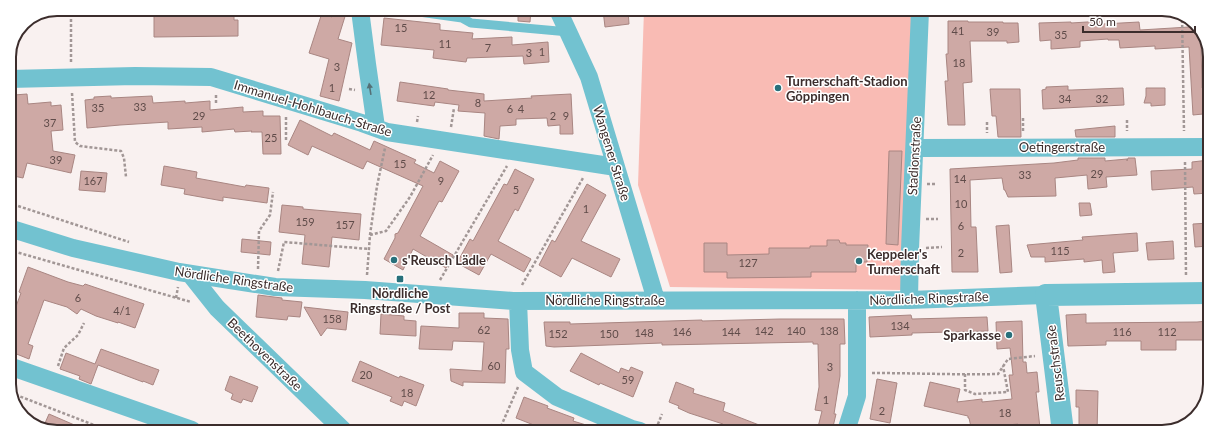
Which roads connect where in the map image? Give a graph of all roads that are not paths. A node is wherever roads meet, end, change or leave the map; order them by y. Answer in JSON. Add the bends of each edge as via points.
{"nodes":[{"id":1,"x":361,"y":16,"type":"edge"},
{"id":2,"x":448,"y":16,"type":"edge"},
{"id":3,"x":561,"y":16,"type":"edge"},
{"id":4,"x":920,"y":16,"type":"edge"},
{"id":5,"x":569,"y":32,"type":"junction"},
{"id":6,"x":16,"y":79,"type":"edge"},
{"id":7,"x":382,"y":129,"type":"junction"},
{"id":8,"x":1203,"y":147,"type":"edge"},
{"id":9,"x":915,"y":148,"type":"junction"},
{"id":10,"x":616,"y":167,"type":"junction"},
{"id":11,"x":16,"y":230,"type":"edge"},
{"id":12,"x":190,"y":274,"type":"junction"},
{"id":13,"x":1203,"y":293,"type":"edge"},
{"id":14,"x":1046,"y":295,"type":"junction"},
{"id":15,"x":656,"y":300,"type":"junction"},
{"id":16,"x":857,"y":300,"type":"junction"},
{"id":17,"x":909,"y":300,"type":"junction"},
{"id":18,"x":515,"y":301,"type":"junction"},
{"id":19,"x":16,"y":368,"type":"edge"},
{"id":20,"x":178,"y":425,"type":"edge"},
{"id":21,"x":338,"y":425,"type":"edge"},
{"id":22,"x":623,"y":425,"type":"edge"},
{"id":23,"x":848,"y":425,"type":"edge"},
{"id":24,"x":1062,"y":425,"type":"edge"}],
"edges":[{"from":7,"to":1,"type":"street","one_way":true,"via":[[367,64]]},
{"from":2,"to":5,"type":"lane","via":[[462,18],[471,23]]},
{"from":3,"to":5,"type":"street","name":"Wangener Straße"},
{"from":4,"to":9,"type":"street","name":"Stadionstraße"},
{"from":5,"to":10,"type":"street","name":"Wangener Straße","via":[[589,77]]},
{"from":6,"to":7,"type":"street","name":"Immanuel-Hohlbauch-Straße","via":[[211,77]]},
{"from":7,"to":10,"type":"street","name":"Immanuel-Hohlbauch-Straße"},
{"from":8,"to":9,"type":"street","name":"Oetingerstraße"},
{"from":9,"to":17,"type":"street","name":"Stadionstraße"},
{"from":10,"to":15,"type":"street","name":"Wangener Straße"},
{"from":11,"to":12,"type":"street","name":"Nördliche Ringstraße","via":[[73,248]]},
{"from":12,"to":18,"type":"street","name":"Nördliche Ringstraße","via":[[275,287],[365,290]]},
{"from":12,"to":21,"type":"street","name":"Beethovenstraße","via":[[217,308]]},
{"from":13,"to":14,"type":"street","name":"Nördliche Ringstraße"},
{"from":14,"to":17,"type":"street","name":"Nördliche Ringstraße"},
{"from":14,"to":24,"type":"street","name":"Reuschstraße"},
{"from":15,"to":16,"type":"street","name":"Nördliche Ringstraße"},
{"from":15,"to":18,"type":"street","name":"Nördliche Ringstraße"},
{"from":16,"to":17,"type":"street","name":"Nördliche Ringstraße"},
{"from":16,"to":23,"type":"street","via":[[857,396]]},
{"from":18,"to":22,"type":"street","via":[[524,372],[557,397]]},
{"from":19,"to":20,"type":"street"}]}
